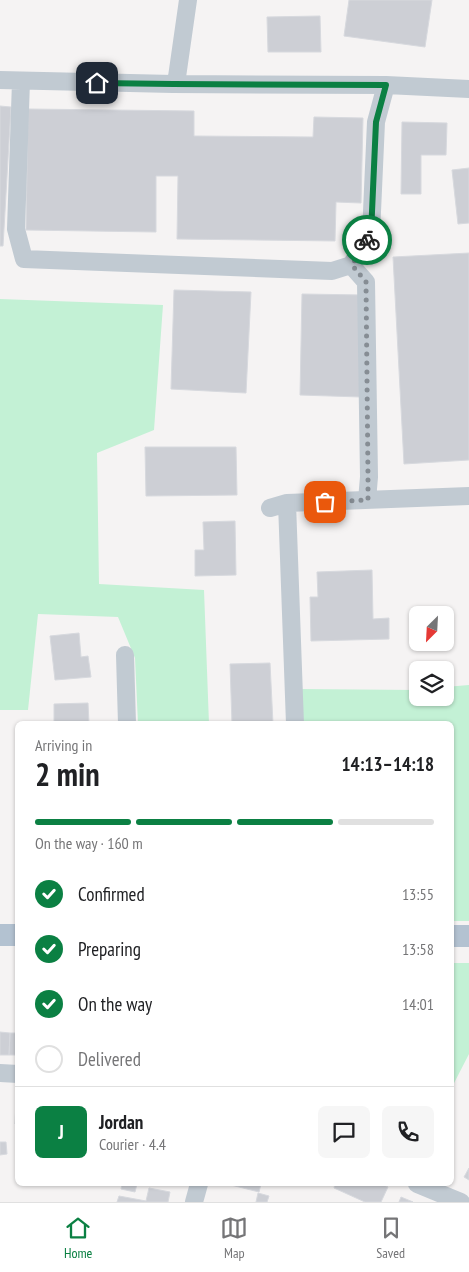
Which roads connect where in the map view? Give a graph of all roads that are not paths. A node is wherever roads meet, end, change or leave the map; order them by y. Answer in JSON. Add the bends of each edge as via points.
{"nodes":[{"id":1,"x":188,"y":0,"type":"edge"},
{"id":2,"x":0,"y":80,"type":"edge"},
{"id":3,"x":21,"y":81,"type":"junction"},
{"id":4,"x":176,"y":84,"type":"junction"},
{"id":5,"x":386,"y":85,"type":"junction"},
{"id":6,"x":469,"y":89,"type":"edge"},
{"id":7,"x":352,"y":265,"type":"junction"},
{"id":8,"x":469,"y":496,"type":"edge"},
{"id":9,"x":368,"y":500,"type":"junction"},
{"id":10,"x":125,"y":655,"type":"dead end"},
{"id":11,"x":127,"y":721,"type":"edge"},
{"id":12,"x":295,"y":721,"type":"edge"},
{"id":13,"x":0,"y":935,"type":"edge"},
{"id":14,"x":15,"y":935,"type":"edge"},
{"id":15,"x":454,"y":936,"type":"edge"},
{"id":16,"x":469,"y":936,"type":"edge"},
{"id":17,"x":0,"y":1073,"type":"edge"},
{"id":18,"x":15,"y":1074,"type":"edge"},
{"id":19,"x":198,"y":1186,"type":"edge"},
{"id":20,"x":422,"y":1186,"type":"edge"},
{"id":21,"x":194,"y":1202,"type":"edge"},
{"id":22,"x":461,"y":1202,"type":"edge"}],
"edges":[{"from":1,"to":4,"type":"street"},
{"from":2,"to":3,"type":"street"},
{"from":3,"to":4,"type":"street"},
{"from":3,"to":7,"type":"street","via":[[16,229],[24,260],[332,271]]},
{"from":4,"to":5,"type":"street"},
{"from":5,"to":6,"type":"street"},
{"from":5,"to":7,"type":"street","via":[[376,122],[371,234]]},
{"from":7,"to":9,"type":"street","via":[[366,282]]},
{"from":8,"to":9,"type":"street"},
{"from":9,"to":12,"type":"street","via":[[279,506]]},
{"from":10,"to":11,"type":"street"},
{"from":13,"to":14,"type":"main road"},
{"from":15,"to":16,"type":"main road"},
{"from":17,"to":18,"type":"street"},
{"from":19,"to":21,"type":"street"},
{"from":20,"to":22,"type":"street"}]}
